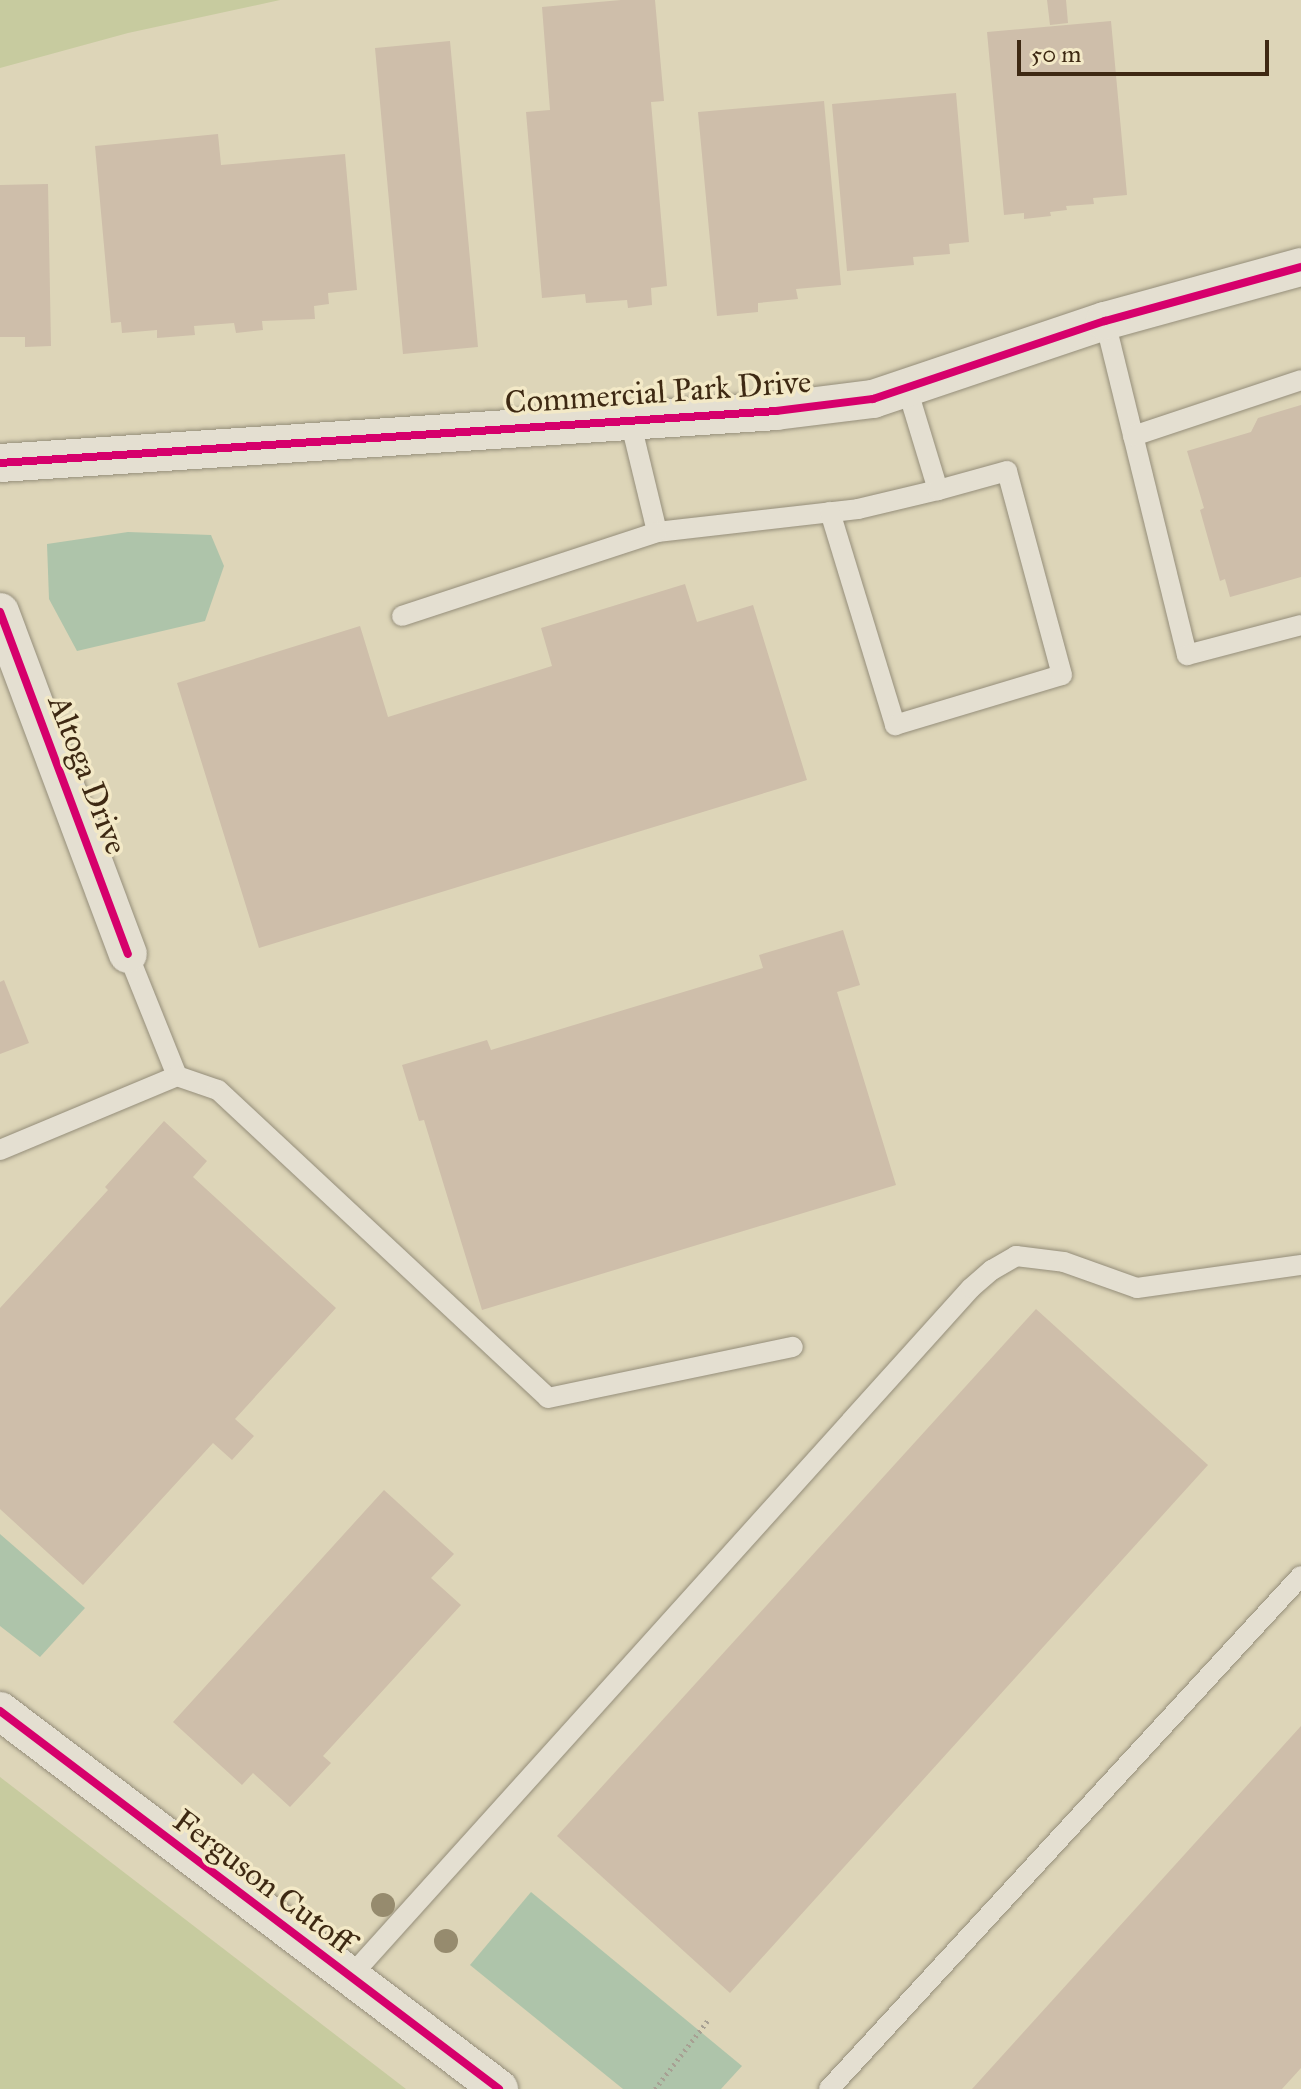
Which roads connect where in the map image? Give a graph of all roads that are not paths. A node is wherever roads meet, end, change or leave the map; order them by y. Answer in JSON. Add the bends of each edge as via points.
{"nodes":[{"id":1,"x":1301,"y":267,"type":"edge"},
{"id":2,"x":1105,"y":321,"type":"junction"},
{"id":3,"x":1301,"y":380,"type":"edge"},
{"id":4,"x":907,"y":388,"type":"junction"},
{"id":5,"x":630,"y":420,"type":"junction"},
{"id":6,"x":1133,"y":436,"type":"junction"},
{"id":7,"x":0,"y":463,"type":"edge"},
{"id":8,"x":938,"y":490,"type":"junction"},
{"id":9,"x":830,"y":512,"type":"junction"},
{"id":10,"x":657,"y":532,"type":"junction"},
{"id":11,"x":0,"y":612,"type":"edge"},
{"id":12,"x":402,"y":616,"type":"dead end"},
{"id":13,"x":1301,"y":625,"type":"edge"},
{"id":14,"x":128,"y":954,"type":"joint"},
{"id":15,"x":177,"y":1076,"type":"junction"},
{"id":16,"x":0,"y":1150,"type":"edge"},
{"id":17,"x":1301,"y":1265,"type":"edge"},
{"id":18,"x":793,"y":1347,"type":"dead end"},
{"id":19,"x":1301,"y":1576,"type":"edge"},
{"id":20,"x":0,"y":1711,"type":"edge"},
{"id":21,"x":349,"y":1978,"type":"junction"},
{"id":22,"x":499,"y":2089,"type":"edge"},
{"id":23,"x":829,"y":2089,"type":"edge"}],
"edges":[{"from":1,"to":2,"type":"street","name":"Commercial Park Drive"},
{"from":2,"to":4,"type":"street","name":"Commercial Park Drive"},
{"from":2,"to":6,"type":"lane"},
{"from":3,"to":6,"type":"lane"},
{"from":4,"to":5,"type":"street","name":"Commercial Park Drive","via":[[873,399],[776,411]]},
{"from":4,"to":8,"type":"lane"},
{"from":5,"to":7,"type":"street","name":"Commercial Park Drive"},
{"from":5,"to":10,"type":"lane"},
{"from":6,"to":13,"type":"lane","via":[[1187,655]]},
{"from":8,"to":9,"type":"lane"},
{"from":8,"to":9,"type":"lane","via":[[1007,471],[1062,675],[895,725]]},
{"from":9,"to":10,"type":"lane"},
{"from":10,"to":12,"type":"lane"},
{"from":11,"to":14,"type":"street","name":"Altoga Drive"},
{"from":14,"to":15,"type":"lane"},
{"from":15,"to":16,"type":"lane"},
{"from":15,"to":18,"type":"lane","via":[[218,1090],[548,1398]]},
{"from":17,"to":21,"type":"lane","via":[[1137,1288],[1064,1262],[1016,1256],[992,1270]]},
{"from":19,"to":23,"type":"lane"},
{"from":20,"to":21,"type":"street","name":"Ferguson Cutoff"},
{"from":21,"to":22,"type":"street","name":"Ferguson Cutoff"}]}
